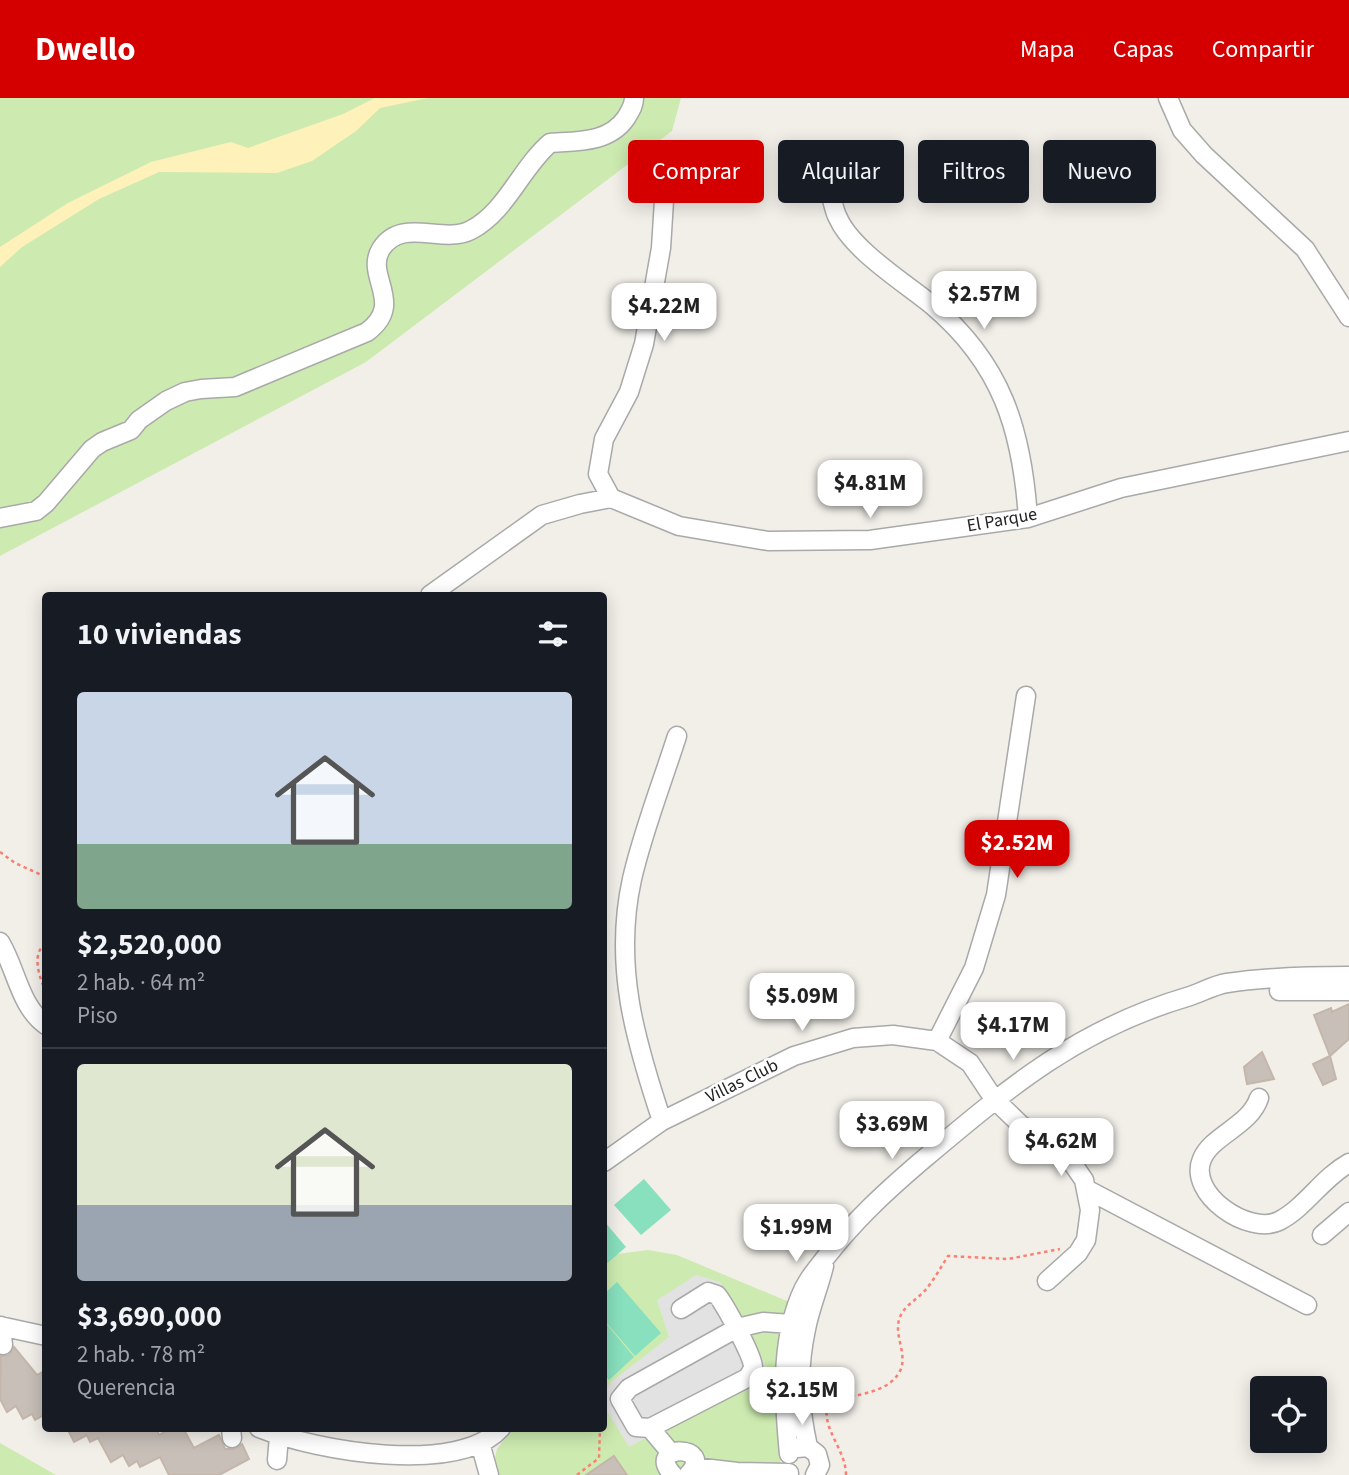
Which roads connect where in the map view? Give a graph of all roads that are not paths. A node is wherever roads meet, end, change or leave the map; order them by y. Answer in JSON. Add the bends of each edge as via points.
{"nodes":[{"id":1,"x":634,"y":98,"type":"edge"},
{"id":2,"x":1168,"y":98,"type":"edge"},
{"id":3,"x":664,"y":203,"type":"edge"},
{"id":4,"x":833,"y":203,"type":"edge"},
{"id":5,"x":1349,"y":317,"type":"edge"},
{"id":6,"x":1349,"y":441,"type":"edge"},
{"id":7,"x":611,"y":498,"type":"junction"},
{"id":8,"x":0,"y":518,"type":"edge"},
{"id":9,"x":1028,"y":518,"type":"junction"},
{"id":10,"x":434,"y":592,"type":"edge"},
{"id":11,"x":1026,"y":696,"type":"dead end"},
{"id":12,"x":677,"y":736,"type":"dead end"},
{"id":13,"x":0,"y":942,"type":"edge"},
{"id":14,"x":1349,"y":976,"type":"edge"},
{"id":15,"x":1349,"y":991,"type":"edge"},
{"id":16,"x":1199,"y":993,"type":"junction"},
{"id":17,"x":42,"y":1021,"type":"edge"},
{"id":18,"x":937,"y":1041,"type":"junction"},
{"id":19,"x":1259,"y":1098,"type":"dead end"},
{"id":20,"x":994,"y":1099,"type":"junction"},
{"id":21,"x":662,"y":1121,"type":"junction"},
{"id":22,"x":607,"y":1160,"type":"edge"},
{"id":23,"x":1349,"y":1163,"type":"edge"},
{"id":24,"x":1088,"y":1190,"type":"junction"},
{"id":25,"x":1349,"y":1212,"type":"edge"},
{"id":26,"x":1322,"y":1235,"type":"dead end"},
{"id":27,"x":827,"y":1256,"type":"junction"},
{"id":28,"x":1047,"y":1281,"type":"dead end"},
{"id":29,"x":1307,"y":1305,"type":"dead end"},
{"id":30,"x":681,"y":1309,"type":"dead end"},
{"id":31,"x":792,"y":1324,"type":"junction"},
{"id":32,"x":0,"y":1326,"type":"edge"},
{"id":33,"x":737,"y":1328,"type":"junction"},
{"id":34,"x":42,"y":1335,"type":"edge"},
{"id":35,"x":3,"y":1346,"type":"dead end"},
{"id":36,"x":649,"y":1428,"type":"junction"},
{"id":37,"x":269,"y":1432,"type":"edge"},
{"id":38,"x":498,"y":1432,"type":"edge"},
{"id":39,"x":279,"y":1436,"type":"junction"},
{"id":40,"x":808,"y":1447,"type":"junction"},
{"id":41,"x":482,"y":1450,"type":"junction"},
{"id":42,"x":671,"y":1453,"type":"junction"},
{"id":43,"x":277,"y":1460,"type":"dead end"},
{"id":44,"x":789,"y":1466,"type":"edge"},
{"id":45,"x":692,"y":1467,"type":"edge"},
{"id":46,"x":420,"y":1471,"type":"edge"},
{"id":47,"x":818,"y":1474,"type":"edge"},
{"id":48,"x":489,"y":1475,"type":"edge"},
{"id":49,"x":673,"y":1475,"type":"edge"}],
"edges":[{"from":1,"to":8,"type":"street","via":[[621,124],[603,137],[550,143],[491,216],[471,230],[454,236],[410,233],[393,237],[378,261],[385,309],[367,332],[235,387],[201,389],[166,401],[131,430],[92,449],[36,511]]},
{"from":2,"to":5,"type":"street","via":[[1182,130],[1305,249]]},
{"from":3,"to":7,"type":"street","via":[[644,344],[629,392],[604,439],[598,474]]},
{"from":4,"to":9,"type":"street","via":[[838,220],[864,251],[935,308],[974,348],[998,382],[1025,471]]},
{"from":6,"to":9,"type":"street","name":"El Parque","via":[[1121,488]]},
{"from":7,"to":9,"type":"street","name":"El Parque","via":[[679,526],[768,541],[870,540]]},
{"from":7,"to":10,"type":"street","via":[[542,515]]},
{"from":11,"to":18,"type":"street","via":[[996,895],[974,968]]},
{"from":12,"to":21,"type":"street","via":[[632,879],[626,923],[627,989],[637,1047]]},
{"from":13,"to":17,"type":"street","via":[[28,1006]]},
{"from":14,"to":16,"type":"street","via":[[1225,983]]},
{"from":15,"to":16,"type":"street"},
{"from":16,"to":20,"type":"street","via":[[1088,1037]]},
{"from":18,"to":20,"type":"street","name":"Villas Club","via":[[970,1063]]},
{"from":18,"to":21,"type":"street","name":"Villas Club","via":[[893,1035],[853,1038],[794,1056]]},
{"from":19,"to":23,"type":"street","via":[[1256,1107],[1200,1164],[1204,1188],[1226,1210],[1259,1223],[1276,1222]]},
{"from":20,"to":24,"type":"street","name":"Villas Club","via":[[1034,1135],[1066,1154]]},
{"from":20,"to":27,"type":"street","via":[[884,1192]]},
{"from":21,"to":22,"type":"street","name":"Villas Club"},
{"from":24,"to":28,"type":"street","via":[[1090,1224],[1078,1254]]},
{"from":24,"to":29,"type":"street"},
{"from":25,"to":26,"type":"street"},
{"from":27,"to":31,"type":"street","via":[[800,1296]]},
{"from":27,"to":40,"type":"street","via":[[802,1356],[800,1410]]},
{"from":30,"to":33,"type":"street","via":[[713,1292]]},
{"from":31,"to":33,"type":"street","via":[[763,1322]]},
{"from":31,"to":44,"type":"street","via":[[785,1385]]},
{"from":32,"to":34,"type":"street"},
{"from":32,"to":35,"type":"street"},
{"from":33,"to":36,"type":"street","via":[[753,1365],[747,1378]]},
{"from":33,"to":36,"type":"street","via":[[622,1394],[631,1422],[642,1430]]},
{"from":36,"to":42,"type":"street"},
{"from":37,"to":39,"type":"street"},
{"from":38,"to":41,"type":"street"},
{"from":39,"to":43,"type":"street"},
{"from":39,"to":46,"type":"street","via":[[359,1465]]},
{"from":40,"to":44,"type":"street","via":[[800,1447]]},
{"from":40,"to":47,"type":"street","via":[[820,1459]]},
{"from":41,"to":46,"type":"street"},
{"from":41,"to":48,"type":"street"},
{"from":42,"to":45,"type":"street","via":[[684,1450]]},
{"from":42,"to":49,"type":"street","via":[[667,1465]]},
{"from":44,"to":45,"type":"street"}]}
